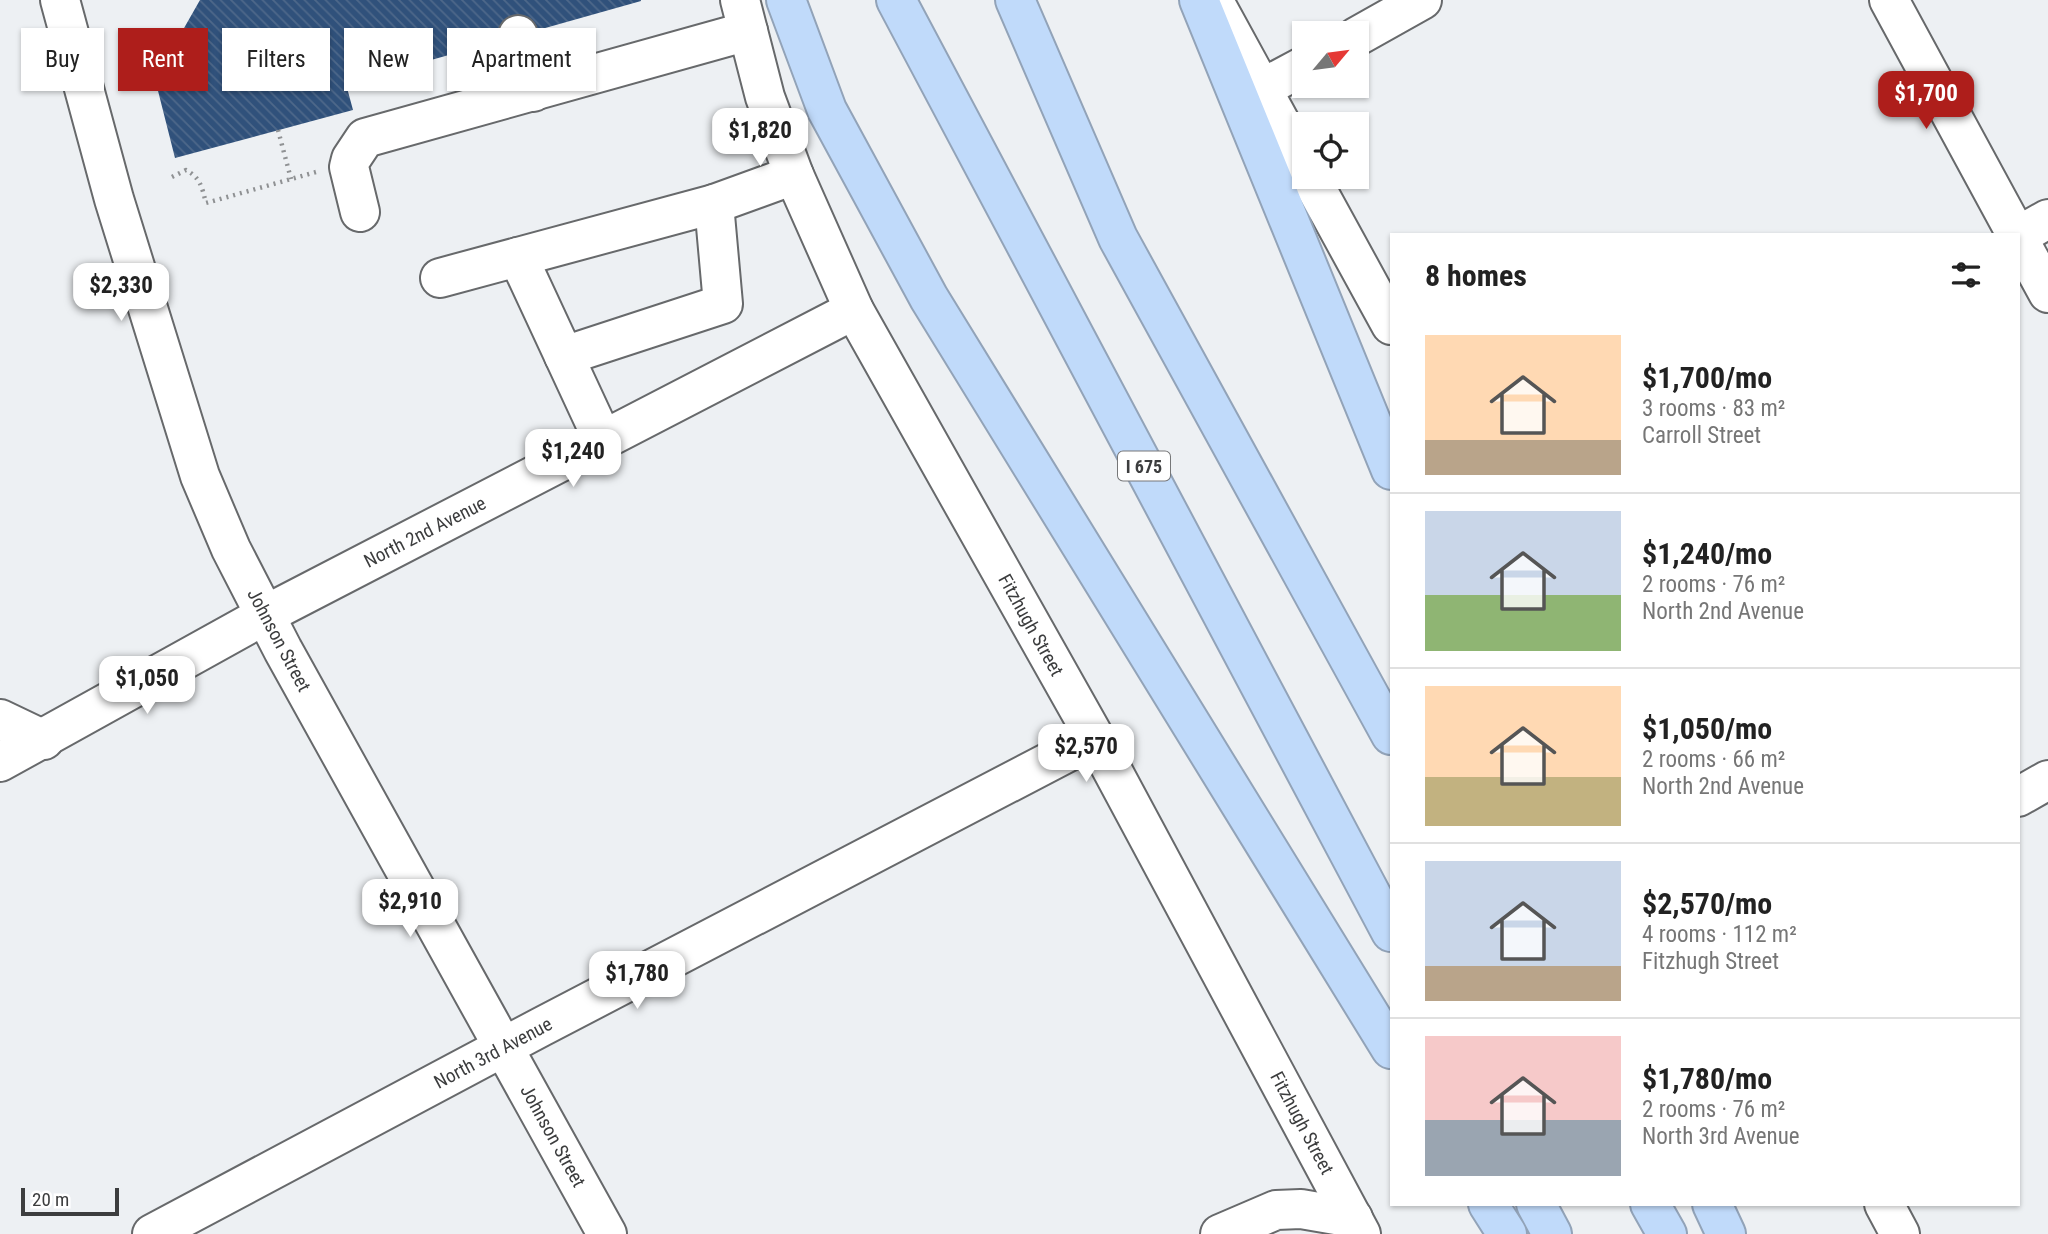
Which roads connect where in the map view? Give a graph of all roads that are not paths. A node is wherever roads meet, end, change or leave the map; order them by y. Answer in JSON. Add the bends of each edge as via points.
{"nodes":[{"id":1,"x":60,"y":0,"type":"edge"},
{"id":2,"x":786,"y":0,"type":"edge"},
{"id":3,"x":896,"y":0,"type":"edge"},
{"id":4,"x":1015,"y":0,"type":"edge"},
{"id":5,"x":1199,"y":0,"type":"edge"},
{"id":6,"x":1213,"y":0,"type":"edge"},
{"id":7,"x":1422,"y":0,"type":"edge"},
{"id":8,"x":1889,"y":0,"type":"edge"},
{"id":9,"x":744,"y":15,"type":"edge"},
{"id":10,"x":1369,"y":30,"type":"edge"},
{"id":11,"x":1292,"y":72,"type":"edge"},
{"id":12,"x":1261,"y":89,"type":"junction"},
{"id":13,"x":533,"y":92,"type":"joint"},
{"id":14,"x":1292,"y":145,"type":"edge"},
{"id":15,"x":794,"y":174,"type":"junction"},
{"id":16,"x":1317,"y":189,"type":"edge"},
{"id":17,"x":714,"y":205,"type":"junction"},
{"id":18,"x":360,"y":212,"type":"dead end"},
{"id":19,"x":2048,"y":219,"type":"edge"},
{"id":20,"x":2015,"y":233,"type":"edge"},
{"id":21,"x":2020,"y":234,"type":"edge"},
{"id":22,"x":2020,"y":242,"type":"edge"},
{"id":23,"x":518,"y":257,"type":"junction"},
{"id":24,"x":440,"y":278,"type":"dead end"},
{"id":25,"x":2048,"y":293,"type":"edge"},
{"id":26,"x":854,"y":310,"type":"junction"},
{"id":27,"x":1390,"y":323,"type":"edge"},
{"id":28,"x":564,"y":356,"type":"junction"},
{"id":29,"x":603,"y":440,"type":"junction"},
{"id":30,"x":1390,"y":468,"type":"edge"},
{"id":31,"x":265,"y":615,"type":"junction"},
{"id":32,"x":0,"y":719,"type":"edge"},
{"id":33,"x":1390,"y":733,"type":"edge"},
{"id":34,"x":1095,"y":738,"type":"junction"},
{"id":35,"x":44,"y":740,"type":"junction"},
{"id":36,"x":0,"y":762,"type":"edge"},
{"id":37,"x":2048,"y":780,"type":"edge"},
{"id":38,"x":2020,"y":796,"type":"edge"},
{"id":39,"x":1390,"y":930,"type":"edge"},
{"id":40,"x":505,"y":1046,"type":"junction"},
{"id":41,"x":1390,"y":1047,"type":"edge"},
{"id":42,"x":1489,"y":1206,"type":"edge"},
{"id":43,"x":1537,"y":1206,"type":"edge"},
{"id":44,"x":1651,"y":1206,"type":"edge"},
{"id":45,"x":1713,"y":1206,"type":"edge"},
{"id":46,"x":1885,"y":1206,"type":"edge"},
{"id":47,"x":1357,"y":1226,"type":"edge"},
{"id":48,"x":152,"y":1234,"type":"edge"},
{"id":49,"x":607,"y":1234,"type":"edge"},
{"id":50,"x":1220,"y":1234,"type":"edge"},
{"id":51,"x":1507,"y":1234,"type":"edge"},
{"id":52,"x":1552,"y":1234,"type":"edge"},
{"id":53,"x":1667,"y":1234,"type":"edge"},
{"id":54,"x":1726,"y":1234,"type":"edge"},
{"id":55,"x":1900,"y":1234,"type":"edge"}],
"edges":[{"from":1,"to":31,"type":"street","name":"Johnson Street","via":[[114,199],[200,476]]},
{"from":2,"to":41,"type":"highway","via":[[827,110],[929,298]]},
{"from":3,"to":39,"type":"highway","number":"I 675"},
{"from":4,"to":33,"type":"highway","via":[[1118,238]]},
{"from":5,"to":30,"type":"highway"},
{"from":6,"to":12,"type":"street"},
{"from":7,"to":10,"type":"street"},
{"from":8,"to":20,"type":"street"},
{"from":9,"to":13,"type":"street"},
{"from":9,"to":15,"type":"street","name":"Fitzhugh Street","via":[[765,97]]},
{"from":11,"to":12,"type":"street"},
{"from":12,"to":14,"type":"street"},
{"from":13,"to":18,"type":"street","via":[[365,138],[349,167]]},
{"from":15,"to":17,"type":"street"},
{"from":15,"to":26,"type":"street","name":"Fitzhugh Street"},
{"from":16,"to":27,"type":"street"},
{"from":17,"to":23,"type":"street"},
{"from":17,"to":28,"type":"street","via":[[723,304]]},
{"from":19,"to":21,"type":"street"},
{"from":22,"to":25,"type":"street"},
{"from":23,"to":24,"type":"street"},
{"from":23,"to":28,"type":"street"},
{"from":26,"to":29,"type":"street","name":"North 2nd Avenue"},
{"from":26,"to":34,"type":"street","name":"Fitzhugh Street"},
{"from":28,"to":29,"type":"street"},
{"from":29,"to":31,"type":"street","name":"North 2nd Avenue"},
{"from":31,"to":35,"type":"street","name":"North 2nd Avenue"},
{"from":31,"to":40,"type":"street","name":"Johnson Street"},
{"from":32,"to":35,"type":"street"},
{"from":34,"to":40,"type":"street","name":"North 3rd Avenue"},
{"from":34,"to":47,"type":"street","name":"Fitzhugh Street"},
{"from":35,"to":36,"type":"street","name":"North 2nd Avenue"},
{"from":37,"to":38,"type":"street"},
{"from":40,"to":48,"type":"street","name":"North 3rd Avenue"},
{"from":40,"to":49,"type":"street","name":"Johnson Street"},
{"from":42,"to":51,"type":"highway"},
{"from":43,"to":52,"type":"highway"},
{"from":44,"to":53,"type":"highway"},
{"from":45,"to":54,"type":"highway"},
{"from":46,"to":55,"type":"street"},
{"from":47,"to":50,"type":"street","via":[[1301,1209],[1276,1210]]}]}
